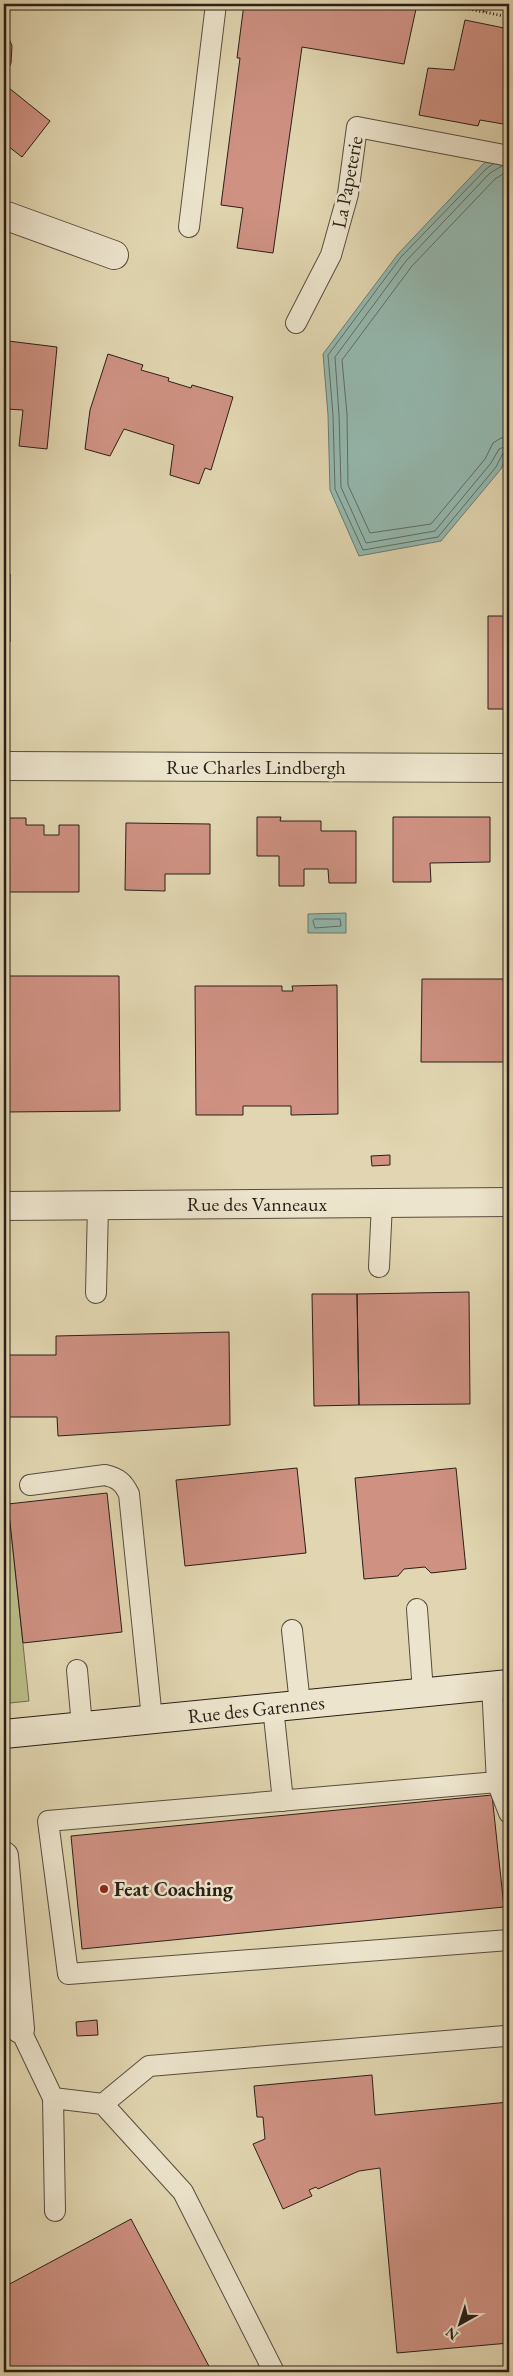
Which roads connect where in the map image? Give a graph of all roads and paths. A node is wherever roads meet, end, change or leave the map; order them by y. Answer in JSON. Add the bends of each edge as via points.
{"nodes":[{"id":1,"x":216,"y":4,"type":"edge"},
{"id":2,"x":445,"y":4,"type":"edge"},
{"id":3,"x":486,"y":4,"type":"edge"},
{"id":4,"x":484,"y":12,"type":"junction"},
{"id":5,"x":509,"y":17,"type":"edge"},
{"id":6,"x":509,"y":156,"type":"edge"},
{"id":7,"x":4,"y":215,"type":"edge"},
{"id":8,"x":188,"y":227,"type":"dead end"},
{"id":9,"x":114,"y":255,"type":"dead end"},
{"id":10,"x":296,"y":323,"type":"dead end"},
{"id":11,"x":4,"y":766,"type":"edge"},
{"id":12,"x":509,"y":768,"type":"edge"},
{"id":13,"x":509,"y":1202,"type":"edge"},
{"id":14,"x":382,"y":1204,"type":"junction"},
{"id":15,"x":4,"y":1206,"type":"edge"},
{"id":16,"x":98,"y":1206,"type":"junction"},
{"id":17,"x":379,"y":1267,"type":"dead end"},
{"id":18,"x":96,"y":1293,"type":"dead end"},
{"id":19,"x":30,"y":1485,"type":"dead end"},
{"id":20,"x":417,"y":1609,"type":"dead end"},
{"id":21,"x":292,"y":1630,"type":"dead end"},
{"id":22,"x":77,"y":1670,"type":"dead end"},
{"id":23,"x":501,"y":1685,"type":"edge"},
{"id":24,"x":423,"y":1692,"type":"junction"},
{"id":25,"x":286,"y":1706,"type":"junction"},
{"id":26,"x":152,"y":1719,"type":"junction"},
{"id":27,"x":82,"y":1726,"type":"junction"},
{"id":28,"x":4,"y":1734,"type":"edge"},
{"id":29,"x":497,"y":1782,"type":"junction"},
{"id":30,"x":284,"y":1801,"type":"junction"},
{"id":31,"x":509,"y":1813,"type":"edge"},
{"id":32,"x":4,"y":1856,"type":"edge"},
{"id":33,"x":509,"y":1940,"type":"edge"},
{"id":34,"x":20,"y":2029,"type":"joint"},
{"id":35,"x":505,"y":2036,"type":"dead end"},
{"id":36,"x":53,"y":2098,"type":"junction"},
{"id":37,"x":103,"y":2104,"type":"junction"},
{"id":38,"x":55,"y":2211,"type":"dead end"},
{"id":39,"x":274,"y":2372,"type":"edge"}],
"edges":[{"from":1,"to":8,"type":"lane"},
{"from":2,"to":4,"type":"path"},
{"from":3,"to":4,"type":"path"},
{"from":4,"to":5,"type":"path"},
{"from":6,"to":10,"type":"lane","name":"La Papeterie","via":[[357,126],[348,194],[331,255]]},
{"from":7,"to":9,"type":"street"},
{"from":11,"to":12,"type":"street","name":"Rue Charles Lindbergh"},
{"from":13,"to":14,"type":"street","name":"Rue des Vanneaux"},
{"from":14,"to":16,"type":"street","name":"Rue des Vanneaux"},
{"from":14,"to":17,"type":"lane"},
{"from":15,"to":16,"type":"street","name":"Rue des Vanneaux"},
{"from":16,"to":18,"type":"lane"},
{"from":19,"to":26,"type":"lane","via":[[105,1475],[116,1477],[124,1484],[129,1494]]},
{"from":20,"to":24,"type":"lane"},
{"from":21,"to":25,"type":"lane"},
{"from":22,"to":27,"type":"lane"},
{"from":23,"to":24,"type":"street","name":"Rue des Garennes"},
{"from":23,"to":29,"type":"lane"},
{"from":24,"to":25,"type":"street","name":"Rue des Garennes"},
{"from":25,"to":26,"type":"street","name":"Rue des Garennes"},
{"from":25,"to":30,"type":"lane"},
{"from":26,"to":27,"type":"street","name":"Rue des Garennes"},
{"from":27,"to":28,"type":"street","name":"Rue des Garennes"},
{"from":29,"to":30,"type":"lane"},
{"from":29,"to":31,"type":"lane"},
{"from":30,"to":33,"type":"lane","via":[[48,1822],[68,1974]]},
{"from":32,"to":34,"type":"street"},
{"from":34,"to":36,"type":"lane"},
{"from":35,"to":37,"type":"lane","via":[[149,2066]]},
{"from":36,"to":37,"type":"lane"},
{"from":36,"to":38,"type":"lane"},
{"from":37,"to":39,"type":"lane","via":[[183,2192]]}]}
